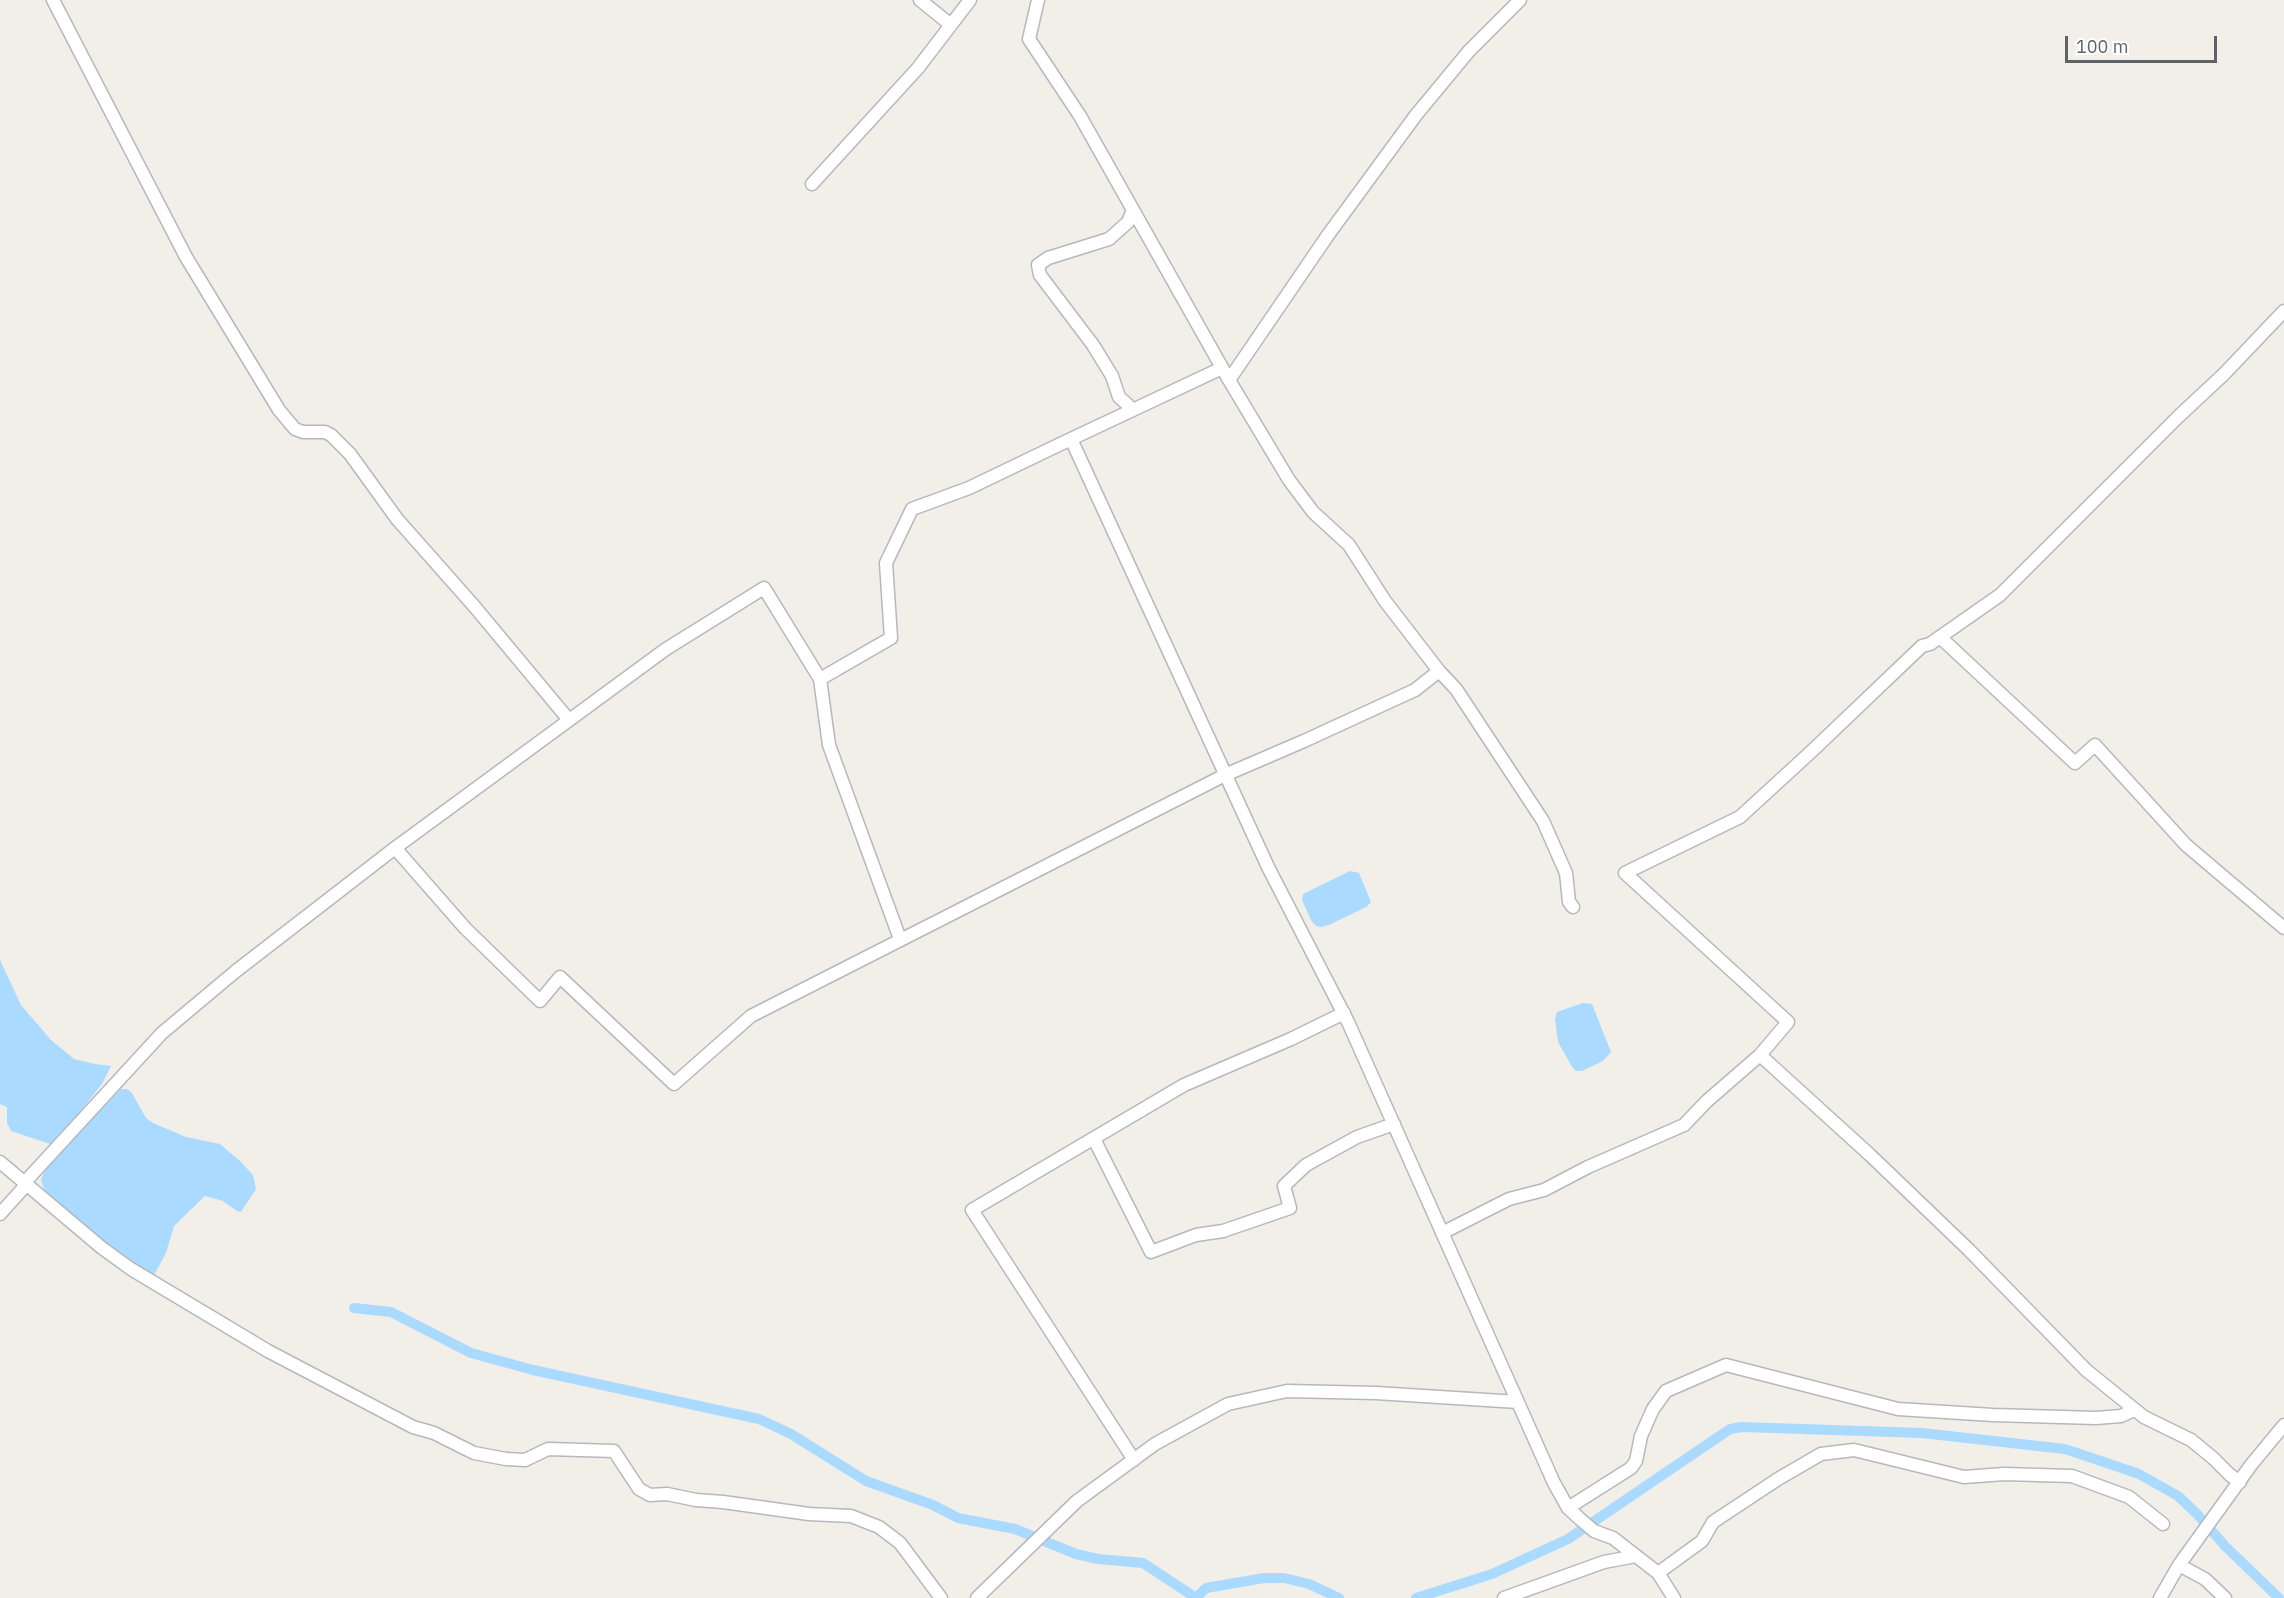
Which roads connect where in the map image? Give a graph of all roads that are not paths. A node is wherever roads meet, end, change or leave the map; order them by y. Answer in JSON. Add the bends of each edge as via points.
{"nodes":[{"id":1,"x":53,"y":0,"type":"edge"},
{"id":2,"x":920,"y":0,"type":"edge"},
{"id":3,"x":970,"y":0,"type":"edge"},
{"id":4,"x":1038,"y":0,"type":"edge"},
{"id":5,"x":1520,"y":0,"type":"edge"},
{"id":6,"x":951,"y":25,"type":"junction"},
{"id":7,"x":812,"y":184,"type":"dead end"},
{"id":8,"x":1133,"y":210,"type":"junction"},
{"id":9,"x":2284,"y":311,"type":"edge"},
{"id":10,"x":1222,"y":368,"type":"junction"},
{"id":11,"x":1229,"y":380,"type":"junction"},
{"id":12,"x":1128,"y":412,"type":"junction"},
{"id":13,"x":1071,"y":439,"type":"junction"},
{"id":14,"x":1940,"y":637,"type":"junction"},
{"id":15,"x":1439,"y":671,"type":"junction"},
{"id":16,"x":820,"y":679,"type":"junction"},
{"id":17,"x":569,"y":720,"type":"junction"},
{"id":18,"x":1225,"y":775,"type":"junction"},
{"id":19,"x":395,"y":848,"type":"junction"},
{"id":20,"x":1573,"y":907,"type":"dead end"},
{"id":21,"x":2284,"y":928,"type":"edge"},
{"id":22,"x":900,"y":939,"type":"junction"},
{"id":23,"x":1344,"y":1013,"type":"junction"},
{"id":24,"x":1760,"y":1055,"type":"junction"},
{"id":25,"x":1394,"y":1124,"type":"junction"},
{"id":26,"x":1094,"y":1139,"type":"junction"},
{"id":27,"x":0,"y":1162,"type":"edge"},
{"id":28,"x":26,"y":1183,"type":"junction"},
{"id":29,"x":0,"y":1214,"type":"edge"},
{"id":30,"x":1442,"y":1233,"type":"junction"},
{"id":31,"x":1518,"y":1402,"type":"junction"},
{"id":32,"x":2134,"y":1410,"type":"junction"},
{"id":33,"x":2284,"y":1425,"type":"edge"},
{"id":34,"x":1134,"y":1460,"type":"junction"},
{"id":35,"x":2239,"y":1484,"type":"junction"},
{"id":36,"x":1568,"y":1508,"type":"junction"},
{"id":37,"x":2163,"y":1524,"type":"dead end"},
{"id":38,"x":1636,"y":1556,"type":"junction"},
{"id":39,"x":2182,"y":1561,"type":"junction"},
{"id":40,"x":1658,"y":1573,"type":"junction"},
{"id":41,"x":941,"y":1598,"type":"edge"},
{"id":42,"x":977,"y":1598,"type":"edge"},
{"id":43,"x":1504,"y":1598,"type":"edge"},
{"id":44,"x":1674,"y":1598,"type":"edge"},
{"id":45,"x":2160,"y":1598,"type":"edge"},
{"id":46,"x":2225,"y":1598,"type":"edge"}],
"edges":[{"from":1,"to":17,"type":"street","via":[[186,257],[279,410],[296,429],[325,432],[350,454],[397,519]]},
{"from":2,"to":6,"type":"street"},
{"from":3,"to":6,"type":"street"},
{"from":4,"to":8,"type":"street","via":[[1029,39],[1080,116]]},
{"from":5,"to":11,"type":"street","via":[[1469,51],[1416,115]]},
{"from":6,"to":7,"type":"street","via":[[918,68]]},
{"from":8,"to":10,"type":"street"},
{"from":8,"to":12,"type":"street","via":[[1128,222],[1109,239],[1048,258],[1038,265],[1040,275],[1094,345],[1119,397],[1128,405]]},
{"from":9,"to":14,"type":"street","via":[[2000,595]]},
{"from":10,"to":11,"type":"street"},
{"from":10,"to":12,"type":"street"},
{"from":11,"to":15,"type":"street","via":[[1289,480],[1313,512],[1349,545],[1385,601]]},
{"from":12,"to":13,"type":"street"},
{"from":13,"to":16,"type":"street","via":[[969,488],[912,509],[886,563],[891,638]]},
{"from":13,"to":18,"type":"street"},
{"from":14,"to":21,"type":"street","via":[[2075,763],[2095,745],[2186,845]]},
{"from":14,"to":24,"type":"street","via":[[1922,646],[1740,817],[1625,873],[1788,1022]]},
{"from":15,"to":18,"type":"street","via":[[1415,690]]},
{"from":15,"to":20,"type":"street","via":[[1456,689],[1543,821],[1566,873]]},
{"from":16,"to":17,"type":"street","via":[[764,588],[666,649]]},
{"from":16,"to":22,"type":"street","via":[[829,745]]},
{"from":17,"to":19,"type":"street"},
{"from":18,"to":22,"type":"street"},
{"from":18,"to":23,"type":"street"},
{"from":19,"to":22,"type":"street","via":[[465,928],[540,1001],[560,977],[674,1084],[751,1016]]},
{"from":19,"to":28,"type":"street","via":[[162,1033]]},
{"from":23,"to":25,"type":"street"},
{"from":23,"to":26,"type":"street","via":[[1185,1085]]},
{"from":24,"to":30,"type":"street","via":[[1684,1125],[1544,1190],[1509,1199]]},
{"from":24,"to":32,"type":"street","via":[[1969,1250],[2086,1370]]},
{"from":25,"to":26,"type":"street","via":[[1357,1137],[1306,1165],[1284,1186],[1290,1208],[1151,1252]]},
{"from":25,"to":30,"type":"street"},
{"from":26,"to":34,"type":"street","via":[[972,1210]]},
{"from":27,"to":28,"type":"street"},
{"from":28,"to":29,"type":"street"},
{"from":28,"to":41,"type":"street","via":[[131,1269],[296,1366],[414,1427],[474,1453],[506,1459],[525,1460],[548,1449],[614,1451],[639,1489],[650,1496],[667,1494],[851,1516],[879,1527],[900,1543]]},
{"from":30,"to":31,"type":"street"},
{"from":31,"to":34,"type":"street","via":[[1287,1391],[1228,1404]]},
{"from":31,"to":36,"type":"street"},
{"from":32,"to":35,"type":"street","via":[[2191,1440]]},
{"from":32,"to":36,"type":"street","via":[[2121,1416],[2096,1418],[1898,1409],[1726,1365],[1666,1391],[1641,1436],[1636,1461]]},
{"from":33,"to":35,"type":"street"},
{"from":34,"to":42,"type":"street","via":[[1077,1501]]},
{"from":35,"to":39,"type":"street"},
{"from":36,"to":38,"type":"street","via":[[1594,1532],[1613,1538]]},
{"from":37,"to":40,"type":"street","via":[[2129,1497],[2072,1476],[2004,1474],[1964,1478],[1854,1450],[1821,1454],[1778,1479],[1713,1522],[1702,1541]]},
{"from":38,"to":40,"type":"street"},
{"from":38,"to":43,"type":"street","via":[[1604,1562]]},
{"from":39,"to":45,"type":"street"},
{"from":39,"to":46,"type":"street"},
{"from":40,"to":44,"type":"street"}]}
